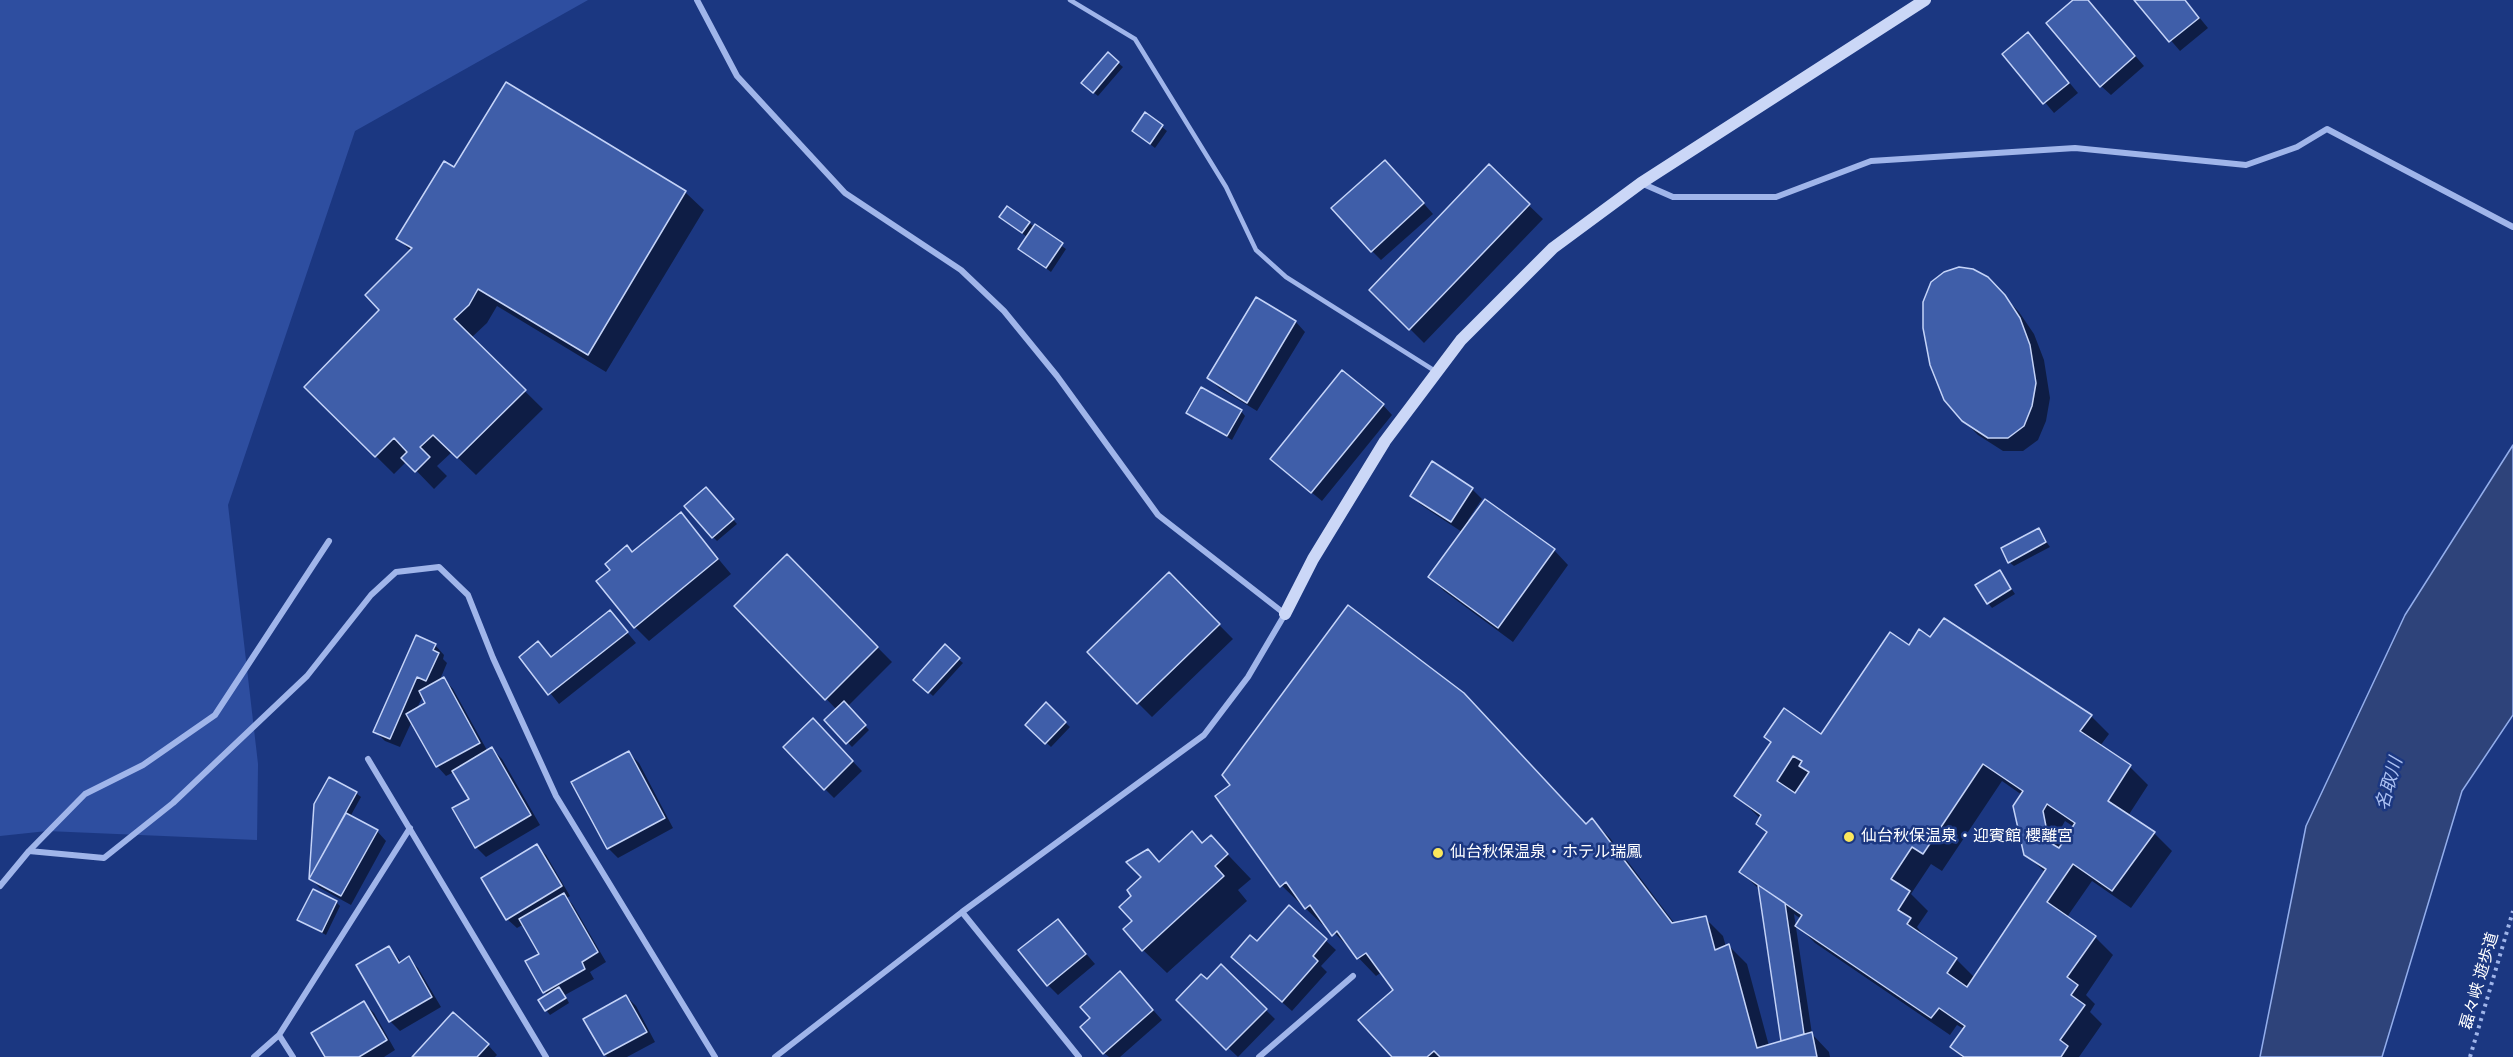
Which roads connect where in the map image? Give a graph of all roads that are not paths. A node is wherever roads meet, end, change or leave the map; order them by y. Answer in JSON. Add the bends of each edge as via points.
{"nodes":[{"id":1,"x":697,"y":0,"type":"edge"},
{"id":2,"x":1070,"y":0,"type":"edge"},
{"id":3,"x":1925,"y":0,"type":"edge"},
{"id":4,"x":1641,"y":183,"type":"junction"},
{"id":5,"x":2513,"y":227,"type":"edge"},
{"id":6,"x":1437,"y":372,"type":"junction"},
{"id":7,"x":330,"y":541,"type":"dead end"},
{"id":8,"x":1285,"y":615,"type":"junction"},
{"id":9,"x":368,"y":759,"type":"dead end"},
{"id":10,"x":411,"y":828,"type":"junction"},
{"id":11,"x":29,"y":851,"type":"junction"},
{"id":12,"x":0,"y":885,"type":"edge"},
{"id":13,"x":962,"y":912,"type":"junction"},
{"id":14,"x":1353,"y":976,"type":"dead end"},
{"id":15,"x":279,"y":1035,"type":"junction"},
{"id":16,"x":254,"y":1057,"type":"edge"},
{"id":17,"x":293,"y":1057,"type":"edge"},
{"id":18,"x":546,"y":1057,"type":"edge"},
{"id":19,"x":715,"y":1057,"type":"edge"},
{"id":20,"x":775,"y":1057,"type":"edge"},
{"id":21,"x":1079,"y":1057,"type":"edge"},
{"id":22,"x":1259,"y":1057,"type":"edge"}],
"edges":[{"from":1,"to":8,"type":"street","via":[[737,76],[845,193],[961,270],[1004,311],[1057,376],[1158,515]]},
{"from":2,"to":6,"type":"lane","via":[[1135,39],[1226,187],[1256,250],[1286,277]]},
{"from":3,"to":4,"type":"street"},
{"from":4,"to":5,"type":"street","via":[[1673,197],[1776,197],[1871,161],[2075,148],[2246,165],[2297,147],[2327,129]]},
{"from":4,"to":6,"type":"street","via":[[1553,248],[1461,340]]},
{"from":6,"to":8,"type":"street","via":[[1385,441],[1313,559]]},
{"from":7,"to":11,"type":"street","via":[[215,715],[143,765],[85,794]]},
{"from":8,"to":13,"type":"street","via":[[1248,677],[1204,735]]},
{"from":9,"to":10,"type":"street"},
{"from":10,"to":15,"type":"street"},
{"from":10,"to":18,"type":"street"},
{"from":11,"to":12,"type":"street"},
{"from":11,"to":19,"type":"street","via":[[104,858],[173,802],[307,676],[371,595],[396,573],[439,567],[468,595],[556,796]]},
{"from":13,"to":20,"type":"street"},
{"from":13,"to":21,"type":"street"},
{"from":14,"to":22,"type":"street"},
{"from":15,"to":16,"type":"street"},
{"from":15,"to":17,"type":"street"}]}
